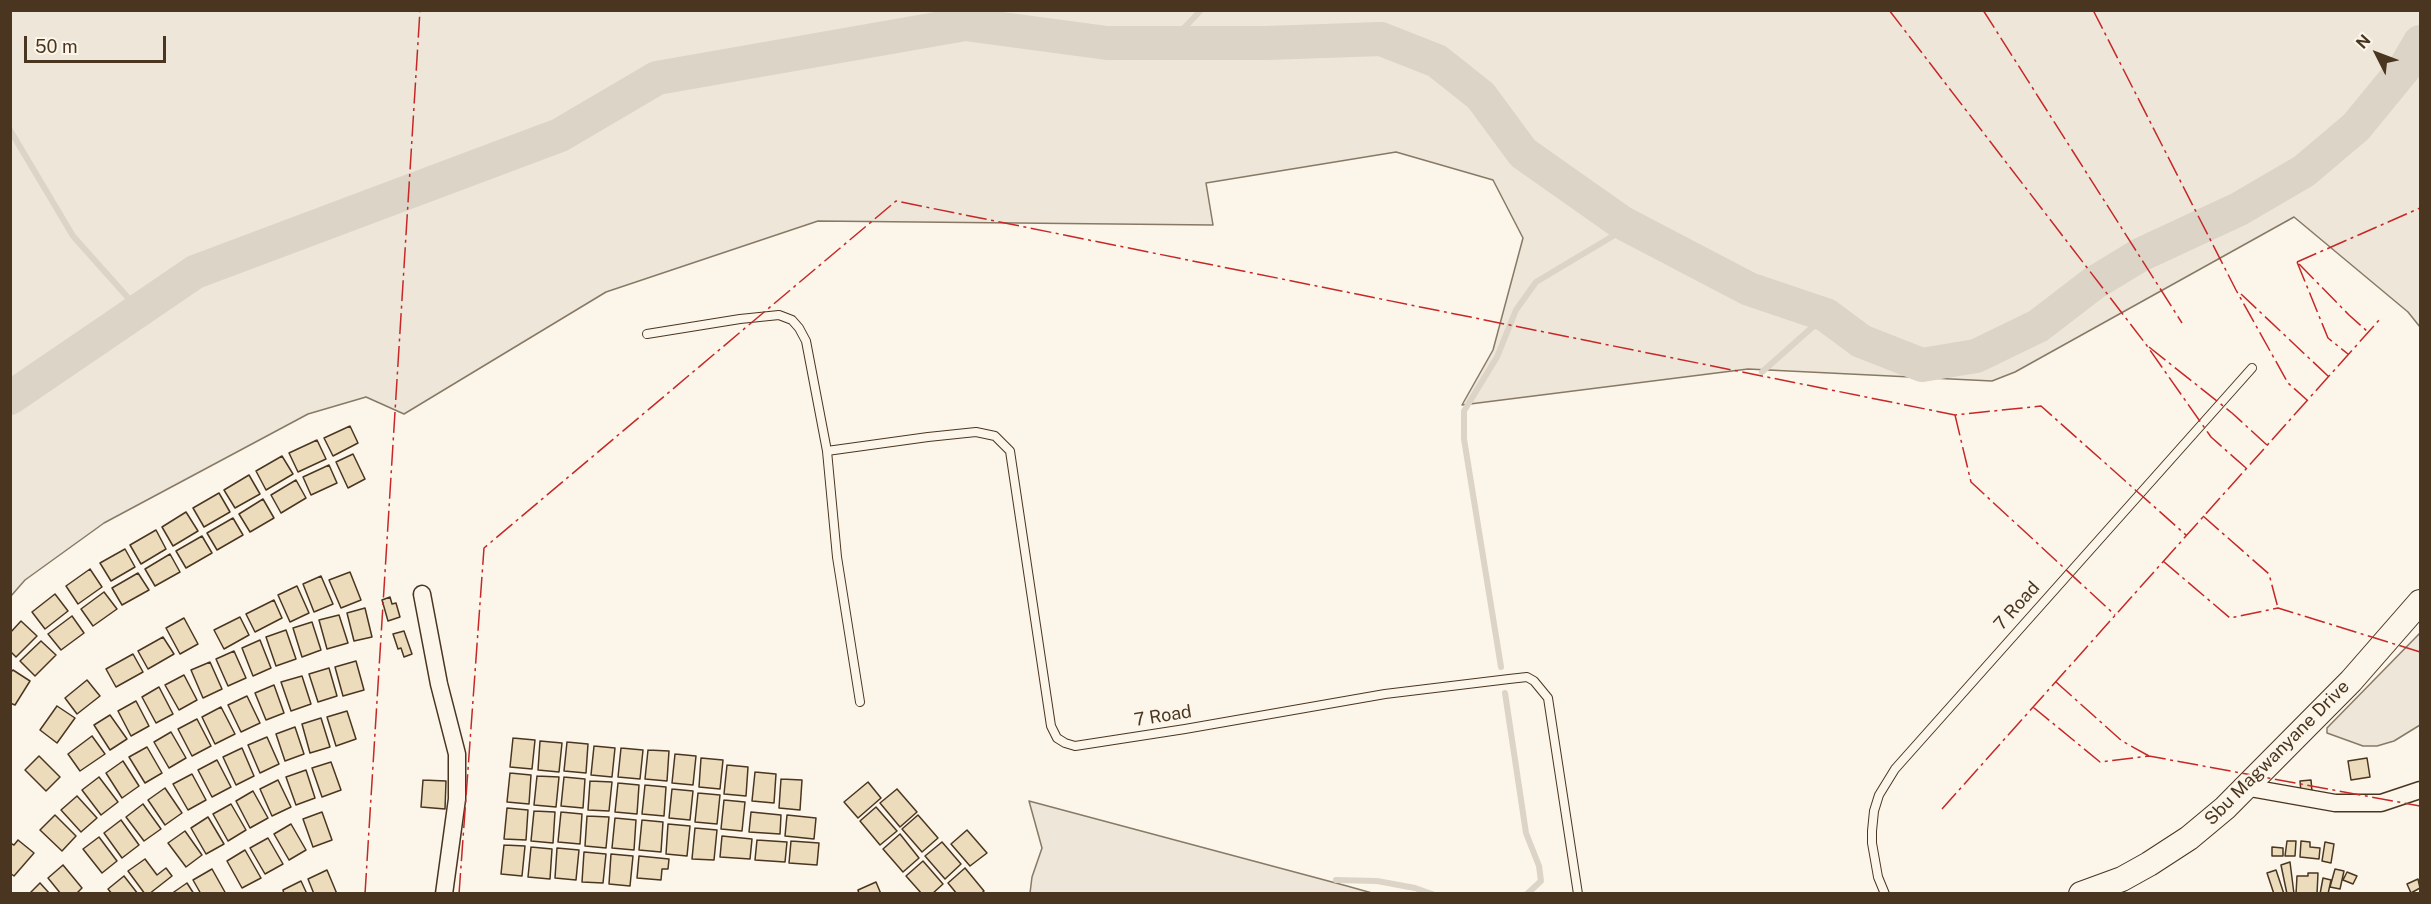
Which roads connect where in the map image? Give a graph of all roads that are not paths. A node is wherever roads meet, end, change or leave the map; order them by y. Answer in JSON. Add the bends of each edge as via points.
{"nodes":[{"id":1,"x":646,"y":334,"type":"dead end"},
{"id":2,"x":2252,"y":368,"type":"dead end"},
{"id":3,"x":827,"y":451,"type":"junction"},
{"id":4,"x":422,"y":594,"type":"dead end"},
{"id":5,"x":2421,"y":602,"type":"edge"},
{"id":6,"x":860,"y":702,"type":"dead end"},
{"id":7,"x":2246,"y":787,"type":"junction"},
{"id":8,"x":2421,"y":790,"type":"edge"},
{"id":9,"x":2122,"y":886,"type":"edge"},
{"id":10,"x":444,"y":894,"type":"edge"},
{"id":11,"x":1578,"y":894,"type":"edge"},
{"id":12,"x":1885,"y":894,"type":"edge"},
{"id":13,"x":2080,"y":894,"type":"edge"}],
"edges":[{"from":1,"to":3,"type":"lane","via":[[778,315],[792,320],[806,341]]},
{"from":2,"to":12,"type":"lane","name":"7 Road","via":[[1895,769],[1879,795],[1872,831],[1878,877]]},
{"from":3,"to":6,"type":"lane","via":[[837,557]]},
{"from":3,"to":11,"type":"lane","name":"7 Road","via":[[976,432],[995,436],[1010,451],[1051,726],[1065,743],[1075,746],[1385,694],[1527,677],[1534,681],[1548,698]]},
{"from":4,"to":10,"type":"street","via":[[439,684],[458,754],[457,799]]},
{"from":5,"to":7,"type":"main road","name":"Sbu Magwanyane Drive","via":[[2351,681]]},
{"from":7,"to":8,"type":"street","via":[[2335,803],[2380,803]]},
{"from":7,"to":9,"type":"main road","name":"Sbu Magwanyane Drive","via":[[2189,838]]},
{"from":9,"to":13,"type":"main road","name":"Sbu Magwanyane Drive"}]}
